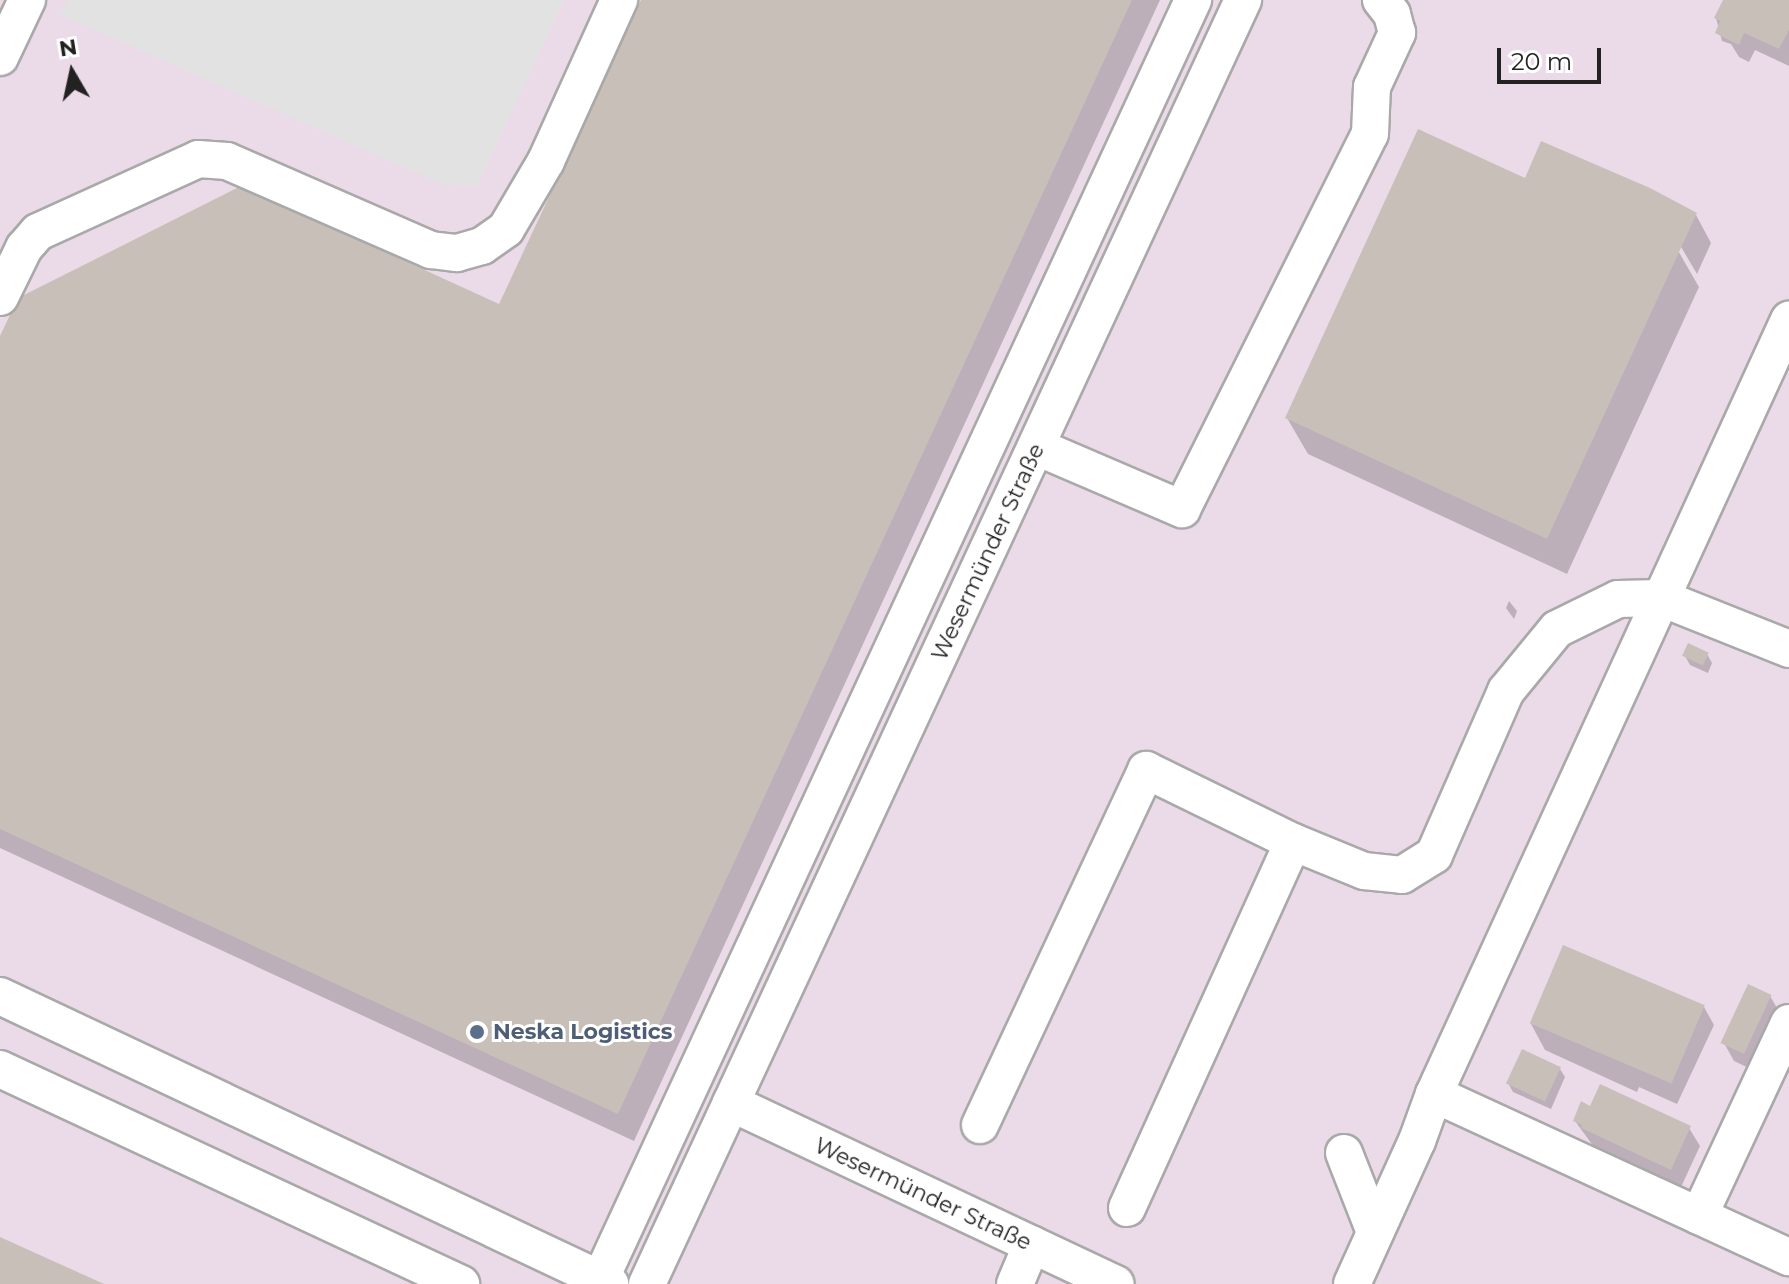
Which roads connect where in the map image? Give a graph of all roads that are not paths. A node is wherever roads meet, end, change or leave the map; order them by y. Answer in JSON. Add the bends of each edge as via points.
{"nodes":[{"id":1,"x":27,"y":0,"type":"edge"},
{"id":2,"x":619,"y":0,"type":"edge"},
{"id":3,"x":1193,"y":0,"type":"edge"},
{"id":4,"x":1243,"y":0,"type":"edge"},
{"id":5,"x":1381,"y":0,"type":"edge"},
{"id":6,"x":0,"y":57,"type":"edge"},
{"id":7,"x":0,"y":297,"type":"edge"},
{"id":8,"x":1789,"y":320,"type":"edge"},
{"id":9,"x":1037,"y":447,"type":"junction"},
{"id":10,"x":1661,"y":598,"type":"junction"},
{"id":11,"x":1789,"y":649,"type":"edge"},
{"id":12,"x":1293,"y":842,"type":"junction"},
{"id":13,"x":0,"y":996,"type":"edge"},
{"id":14,"x":1789,"y":1023,"type":"edge"},
{"id":15,"x":0,"y":1069,"type":"edge"},
{"id":16,"x":731,"y":1103,"type":"junction"},
{"id":17,"x":1430,"y":1105,"type":"junction"},
{"id":18,"x":980,"y":1125,"type":"dead end"},
{"id":19,"x":1344,"y":1153,"type":"dead end"},
{"id":20,"x":1127,"y":1208,"type":"dead end"},
{"id":21,"x":1699,"y":1216,"type":"junction"},
{"id":22,"x":1375,"y":1232,"type":"junction"},
{"id":23,"x":1032,"y":1244,"type":"junction"},
{"id":24,"x":1789,"y":1257,"type":"edge"},
{"id":25,"x":605,"y":1282,"type":"edge"},
{"id":26,"x":461,"y":1284,"type":"edge"},
{"id":27,"x":647,"y":1284,"type":"edge"},
{"id":28,"x":1015,"y":1284,"type":"edge"},
{"id":29,"x":1116,"y":1284,"type":"edge"},
{"id":30,"x":1352,"y":1284,"type":"edge"}],
"edges":[{"from":1,"to":6,"type":"street"},
{"from":2,"to":7,"type":"street","via":[[546,161],[506,229],[482,246],[457,253],[431,250],[227,161],[198,159],[38,232],[24,248]]},
{"from":3,"to":25,"type":"street"},
{"from":4,"to":9,"type":"street","name":"Wesermünder Straße"},
{"from":5,"to":9,"type":"street","via":[[1397,33],[1372,87],[1370,134],[1182,509]]},
{"from":8,"to":10,"type":"street"},
{"from":9,"to":16,"type":"street","name":"Wesermünder Straße"},
{"from":10,"to":11,"type":"street"},
{"from":10,"to":12,"type":"street","via":[[1618,599],[1557,629],[1506,691],[1434,855],[1402,875],[1377,873]]},
{"from":10,"to":17,"type":"street"},
{"from":12,"to":18,"type":"street","via":[[1146,770]]},
{"from":12,"to":20,"type":"street"},
{"from":13,"to":25,"type":"street"},
{"from":14,"to":21,"type":"street"},
{"from":15,"to":26,"type":"street"},
{"from":16,"to":23,"type":"street","name":"Wesermünder Straße"},
{"from":16,"to":27,"type":"street","name":"Wesermünder Straße"},
{"from":17,"to":21,"type":"street"},
{"from":17,"to":22,"type":"street"},
{"from":19,"to":22,"type":"street"},
{"from":21,"to":24,"type":"street"},
{"from":22,"to":30,"type":"street"},
{"from":23,"to":28,"type":"street"},
{"from":23,"to":29,"type":"street","name":"Wesermünder Straße"}]}
